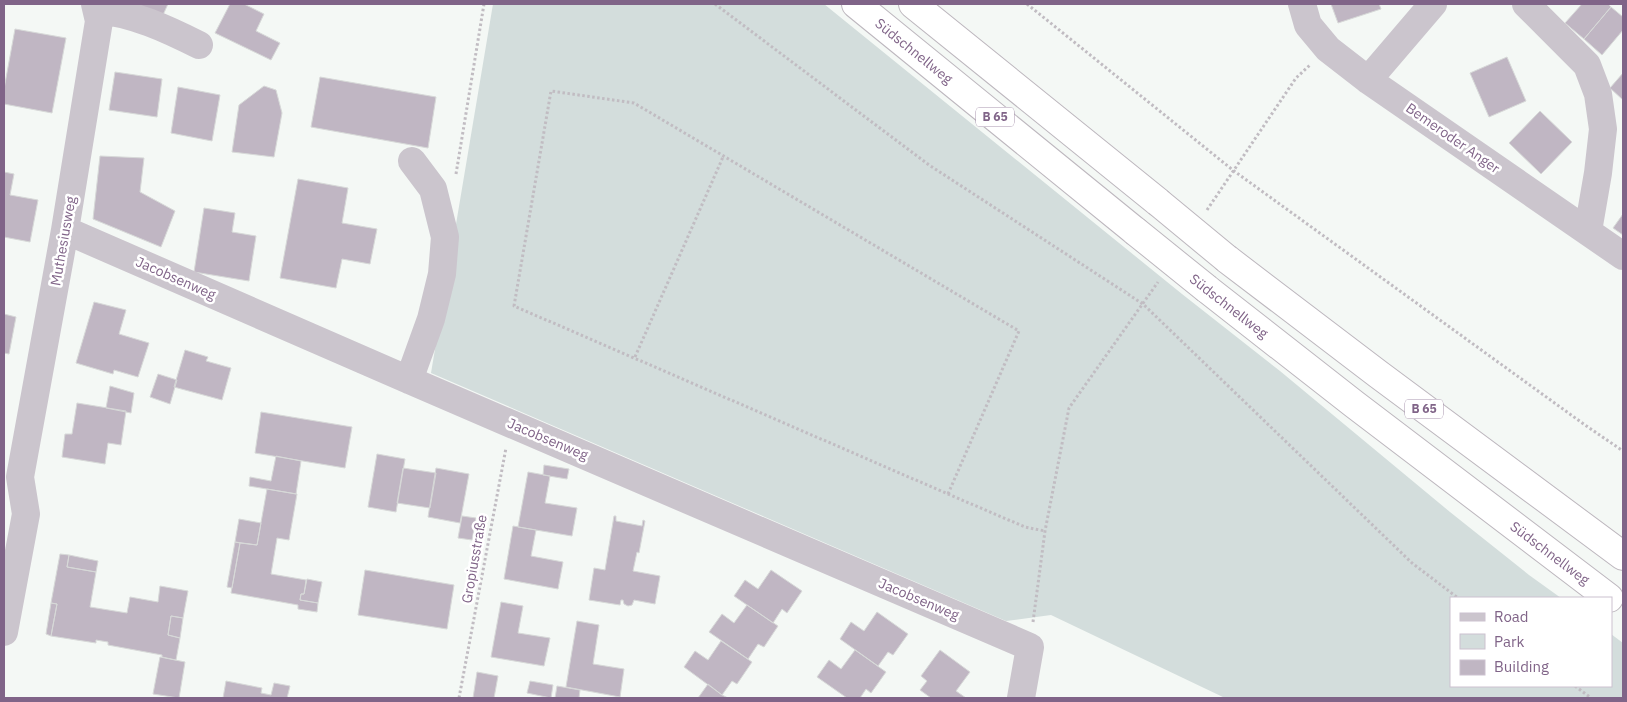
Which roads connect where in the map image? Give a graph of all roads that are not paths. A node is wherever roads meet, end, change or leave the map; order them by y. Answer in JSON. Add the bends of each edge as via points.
{"nodes":[{"id":1,"x":856,"y":4,"type":"edge"},
{"id":2,"x":913,"y":4,"type":"edge"},
{"id":3,"x":1302,"y":4,"type":"edge"},
{"id":4,"x":1433,"y":4,"type":"edge"},
{"id":5,"x":1526,"y":4,"type":"edge"},
{"id":6,"x":96,"y":7,"type":"edge"},
{"id":7,"x":199,"y":45,"type":"dead end"},
{"id":8,"x":1368,"y":80,"type":"junction"},
{"id":9,"x":412,"y":161,"type":"dead end"},
{"id":10,"x":66,"y":230,"type":"junction"},
{"id":11,"x":1588,"y":231,"type":"junction"},
{"id":12,"x":1623,"y":256,"type":"edge"},
{"id":13,"x":409,"y":380,"type":"junction"},
{"id":14,"x":12,"y":479,"type":"edge"},
{"id":15,"x":1623,"y":556,"type":"edge"},
{"id":16,"x":1607,"y":597,"type":"edge"},
{"id":17,"x":1612,"y":601,"type":"edge"},
{"id":18,"x":1623,"y":609,"type":"edge"},
{"id":19,"x":4,"y":632,"type":"edge"},
{"id":20,"x":1020,"y":698,"type":"edge"}],
"edges":[{"from":1,"to":16,"type":"highway","name":"Südschnellweg","number":"B 65","bridge":true,"via":[[1207,289]]},
{"from":2,"to":15,"type":"highway","number":"B 65","bridge":true,"via":[[1228,259]]},
{"from":3,"to":8,"type":"street","name":"Bemeroder Anger","via":[[1308,25],[1328,49]]},
{"from":4,"to":8,"type":"street"},
{"from":5,"to":11,"type":"street","via":[[1587,66],[1598,94],[1603,129]]},
{"from":6,"to":7,"type":"street","via":[[151,23]]},
{"from":6,"to":10,"type":"street","name":"Muthesiusweg","via":[[100,21]]},
{"from":8,"to":11,"type":"street","name":"Bemeroder Anger"},
{"from":9,"to":13,"type":"street","via":[[433,188],[445,237],[442,274],[431,319]]},
{"from":10,"to":13,"type":"street","name":"Jacobsenweg"},
{"from":10,"to":14,"type":"street","name":"Muthesiusweg"},
{"from":11,"to":12,"type":"street","name":"Bemeroder Anger"},
{"from":13,"to":20,"type":"street","name":"Jacobsenweg","via":[[1030,647]]},
{"from":14,"to":19,"type":"street","name":"Muthesiusweg","via":[[26,514]]},
{"from":17,"to":18,"type":"highway","name":"Südschnellweg","number":"B 65"}]}
